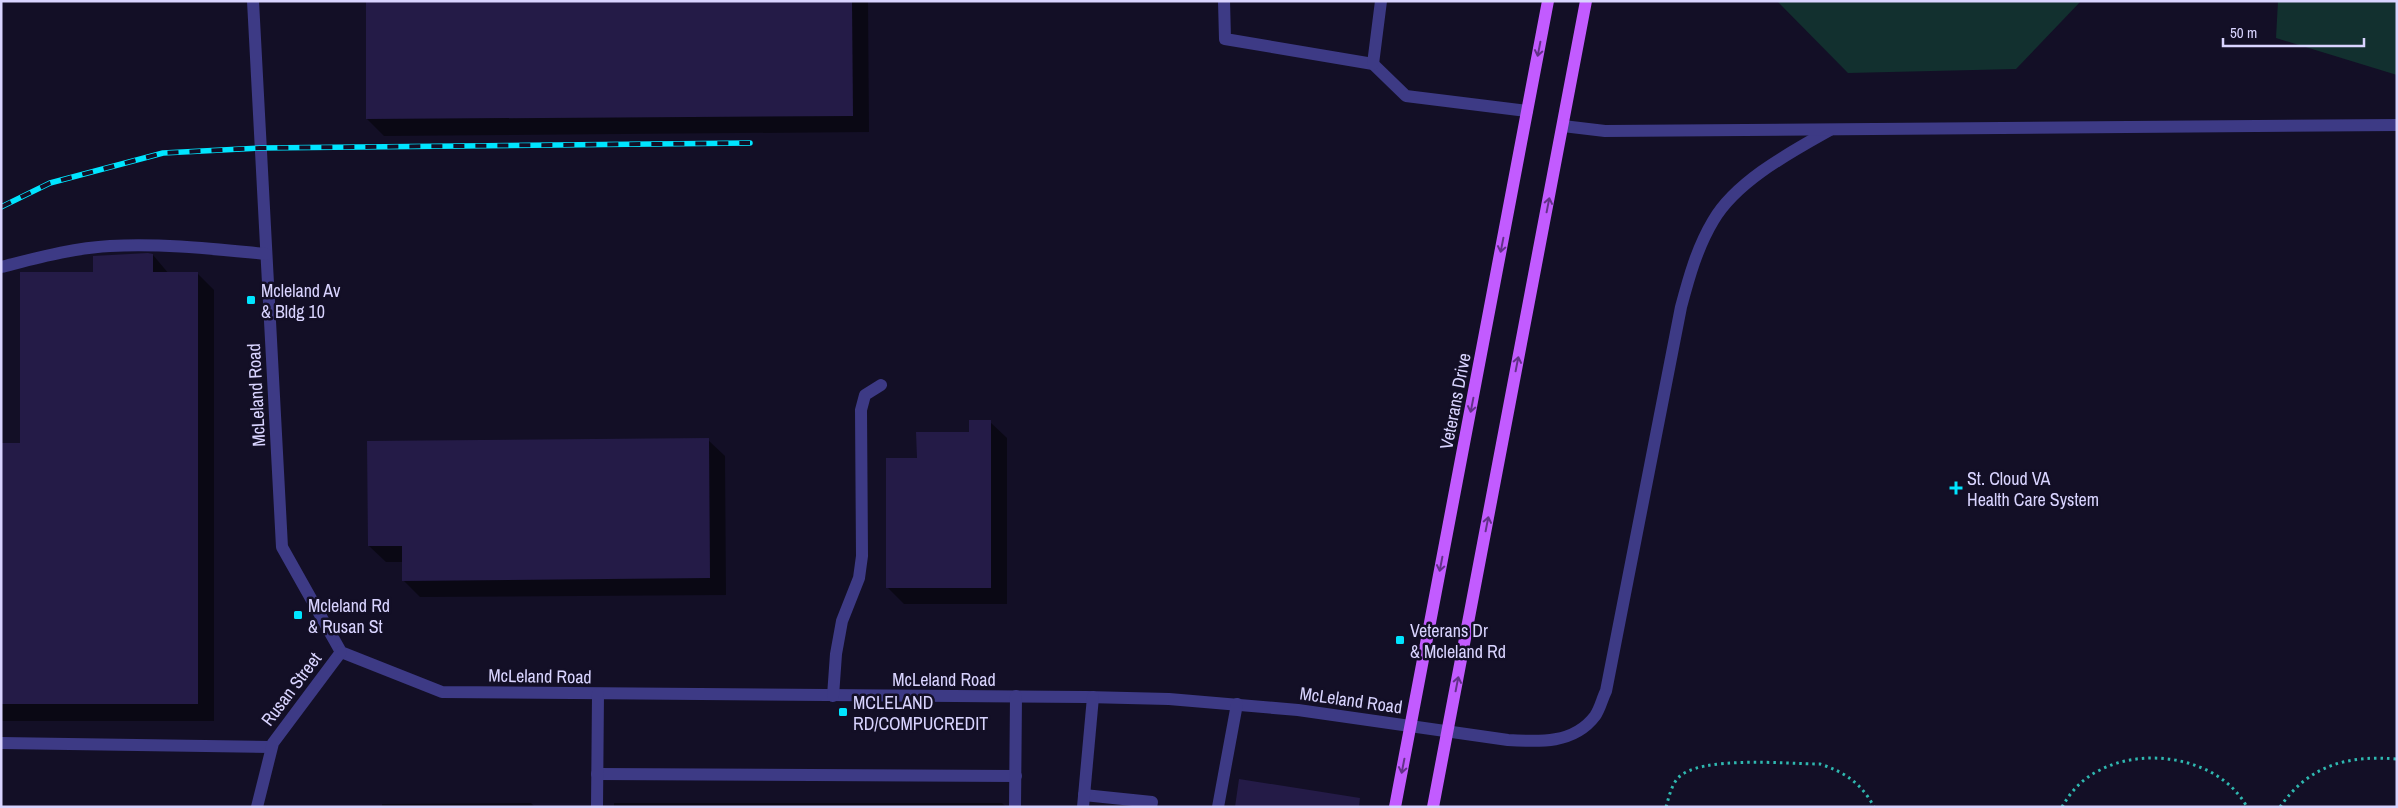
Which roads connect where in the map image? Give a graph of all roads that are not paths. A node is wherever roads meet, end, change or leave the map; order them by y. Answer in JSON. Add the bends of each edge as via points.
{"nodes":[{"id":1,"x":253,"y":1,"type":"edge"},
{"id":2,"x":1224,"y":1,"type":"edge"},
{"id":3,"x":1381,"y":1,"type":"edge"},
{"id":4,"x":1548,"y":1,"type":"edge"},
{"id":5,"x":1586,"y":1,"type":"edge"},
{"id":6,"x":1373,"y":64,"type":"junction"},
{"id":7,"x":1527,"y":111,"type":"junction"},
{"id":8,"x":2397,"y":125,"type":"edge"},
{"id":9,"x":1562,"y":126,"type":"junction"},
{"id":10,"x":1830,"y":130,"type":"junction"},
{"id":11,"x":266,"y":254,"type":"junction"},
{"id":12,"x":1,"y":267,"type":"edge"},
{"id":13,"x":881,"y":385,"type":"dead end"},
{"id":14,"x":341,"y":652,"type":"junction"},
{"id":15,"x":598,"y":694,"type":"junction"},
{"id":16,"x":833,"y":696,"type":"junction"},
{"id":17,"x":1016,"y":696,"type":"junction"},
{"id":18,"x":1092,"y":697,"type":"junction"},
{"id":19,"x":1237,"y":704,"type":"junction"},
{"id":20,"x":1411,"y":726,"type":"junction"},
{"id":21,"x":1448,"y":732,"type":"junction"},
{"id":22,"x":1,"y":743,"type":"edge"},
{"id":23,"x":272,"y":747,"type":"junction"},
{"id":24,"x":598,"y":774,"type":"junction"},
{"id":25,"x":1016,"y":776,"type":"junction"},
{"id":26,"x":1083,"y":801,"type":"edge"},
{"id":27,"x":257,"y":807,"type":"edge"},
{"id":28,"x":597,"y":807,"type":"edge"},
{"id":29,"x":1016,"y":807,"type":"edge"},
{"id":30,"x":1151,"y":807,"type":"edge"},
{"id":31,"x":1218,"y":807,"type":"edge"},
{"id":32,"x":1395,"y":807,"type":"edge"},
{"id":33,"x":1434,"y":807,"type":"edge"}],
"edges":[{"from":1,"to":11,"type":"street","name":"McLeland Road"},
{"from":2,"to":6,"type":"street","via":[[1225,39]]},
{"from":3,"to":6,"type":"street"},
{"from":4,"to":7,"type":"main road","name":"Veterans Drive","one_way":true},
{"from":5,"to":9,"type":"main road"},
{"from":6,"to":7,"type":"street","via":[[1406,96]]},
{"from":7,"to":20,"type":"main road","name":"Veterans Drive","one_way":true},
{"from":8,"to":10,"type":"street"},
{"from":9,"to":10,"type":"street","via":[[1605,131]]},
{"from":21,"to":9,"type":"main road","one_way":true},
{"from":10,"to":21,"type":"street","name":"McLeland Road","via":[[1794,150],[1738,192],[1714,219],[1694,261],[1681,307],[1606,691],[1596,715],[1581,731],[1560,739],[1536,742]]},
{"from":11,"to":12,"type":"street","via":[[204,248],[111,246],[82,248]]},
{"from":11,"to":14,"type":"street","name":"McLeland Road","via":[[282,547]]},
{"from":13,"to":16,"type":"street","via":[[865,395],[861,410],[862,556],[859,578],[842,621]]},
{"from":14,"to":15,"type":"street","name":"McLeland Road","via":[[442,692]]},
{"from":14,"to":23,"type":"street","name":"Rusan Street"},
{"from":15,"to":16,"type":"street","name":"McLeland Road"},
{"from":15,"to":24,"type":"street"},
{"from":16,"to":17,"type":"street","name":"McLeland Road"},
{"from":17,"to":18,"type":"street","name":"McLeland Road"},
{"from":17,"to":25,"type":"street"},
{"from":18,"to":19,"type":"street","name":"McLeland Road"},
{"from":18,"to":26,"type":"street"},
{"from":19,"to":20,"type":"street","name":"McLeland Road"},
{"from":19,"to":31,"type":"street"},
{"from":20,"to":21,"type":"street","name":"McLeland Road"},
{"from":20,"to":32,"type":"main road","name":"Veterans Drive","one_way":true},
{"from":21,"to":33,"type":"main road"},
{"from":22,"to":23,"type":"street"},
{"from":23,"to":27,"type":"street","name":"Rusan Street"},
{"from":24,"to":25,"type":"street"},
{"from":24,"to":28,"type":"street"},
{"from":25,"to":29,"type":"street"},
{"from":26,"to":30,"type":"street","via":[[1152,802]]}]}
